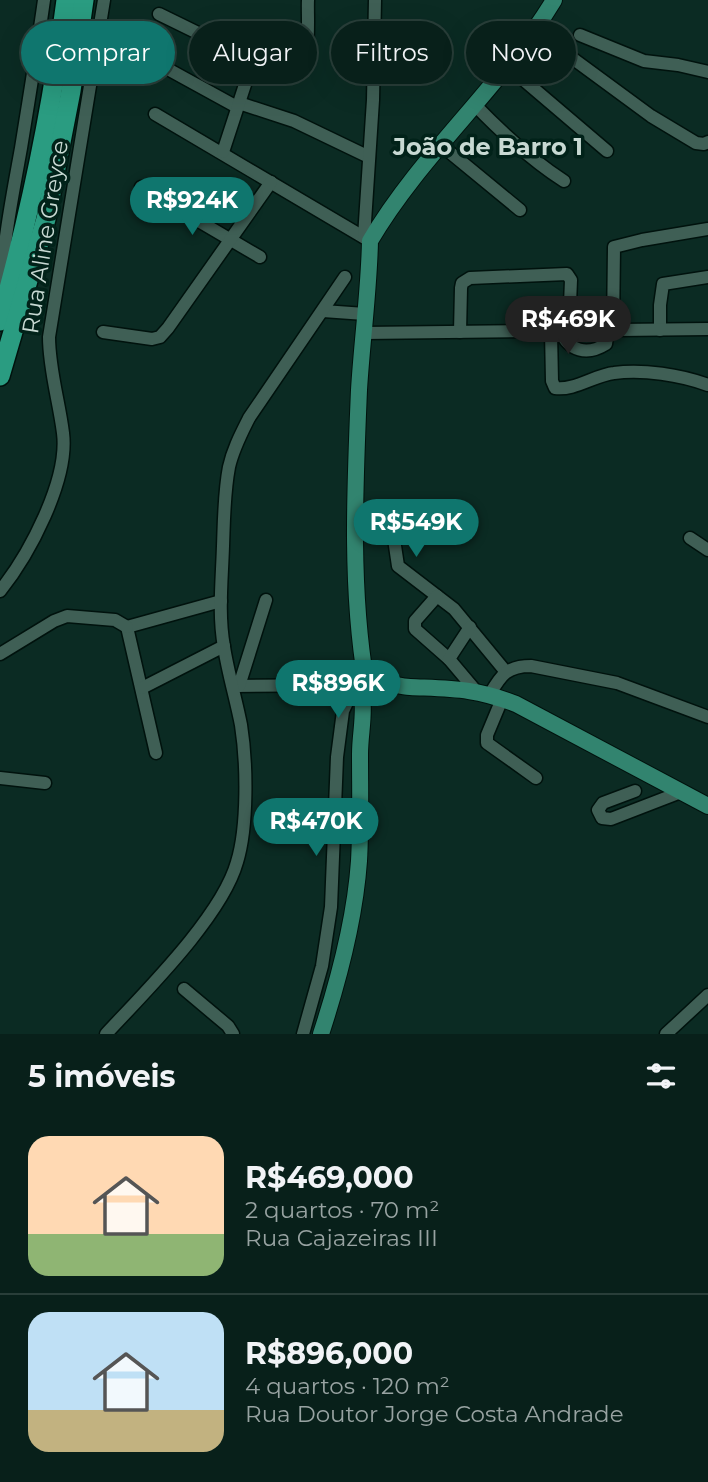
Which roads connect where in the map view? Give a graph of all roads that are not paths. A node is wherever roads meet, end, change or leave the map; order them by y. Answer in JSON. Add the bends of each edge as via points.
{"nodes":[{"id":1,"x":44,"y":0,"type":"edge"},
{"id":2,"x":66,"y":0,"type":"edge"},
{"id":3,"x":84,"y":0,"type":"edge"},
{"id":4,"x":104,"y":0,"type":"edge"},
{"id":5,"x":308,"y":0,"type":"edge"},
{"id":6,"x":374,"y":0,"type":"edge"},
{"id":7,"x":554,"y":0,"type":"edge"},
{"id":8,"x":159,"y":14,"type":"dead end"},
{"id":9,"x":307,"y":21,"type":"edge"},
{"id":10,"x":540,"y":21,"type":"edge"},
{"id":11,"x":189,"y":29,"type":"edge"},
{"id":12,"x":580,"y":35,"type":"dead end"},
{"id":13,"x":576,"y":61,"type":"edge"},
{"id":14,"x":175,"y":72,"type":"edge"},
{"id":15,"x":708,"y":72,"type":"edge"},
{"id":16,"x":245,"y":84,"type":"edge"},
{"id":17,"x":490,"y":84,"type":"edge"},
{"id":18,"x":528,"y":84,"type":"edge"},
{"id":19,"x":474,"y":104,"type":"junction"},
{"id":20,"x":238,"y":105,"type":"junction"},
{"id":21,"x":155,"y":114,"type":"dead end"},
{"id":22,"x":702,"y":142,"type":"edge"},
{"id":23,"x":440,"y":145,"type":"junction"},
{"id":24,"x":607,"y":151,"type":"dead end"},
{"id":25,"x":223,"y":152,"type":"junction"},
{"id":26,"x":369,"y":157,"type":"junction"},
{"id":27,"x":564,"y":181,"type":"dead end"},
{"id":28,"x":271,"y":182,"type":"junction"},
{"id":29,"x":141,"y":187,"type":"dead end"},
{"id":30,"x":520,"y":210,"type":"dead end"},
{"id":31,"x":708,"y":229,"type":"edge"},
{"id":32,"x":229,"y":239,"type":"junction"},
{"id":33,"x":367,"y":239,"type":"junction"},
{"id":34,"x":260,"y":257,"type":"dead end"},
{"id":35,"x":345,"y":277,"type":"dead end"},
{"id":36,"x":708,"y":277,"type":"edge"},
{"id":37,"x":570,"y":304,"type":"dead end"},
{"id":38,"x":323,"y":311,"type":"junction"},
{"id":39,"x":365,"y":314,"type":"junction"},
{"id":40,"x":0,"y":320,"type":"edge"},
{"id":41,"x":708,"y":329,"type":"edge"},
{"id":42,"x":611,"y":330,"type":"junction"},
{"id":43,"x":660,"y":330,"type":"junction"},
{"id":44,"x":555,"y":331,"type":"junction"},
{"id":45,"x":103,"y":332,"type":"dead end"},
{"id":46,"x":460,"y":332,"type":"junction"},
{"id":47,"x":364,"y":333,"type":"junction"},
{"id":48,"x":0,"y":376,"type":"edge"},
{"id":49,"x":708,"y":384,"type":"edge"},
{"id":50,"x":356,"y":530,"type":"junction"},
{"id":51,"x":690,"y":538,"type":"dead end"},
{"id":52,"x":708,"y":550,"type":"edge"},
{"id":53,"x":0,"y":591,"type":"edge"},
{"id":54,"x":437,"y":596,"type":"junction"},
{"id":55,"x":266,"y":600,"type":"dead end"},
{"id":56,"x":221,"y":601,"type":"junction"},
{"id":57,"x":127,"y":627,"type":"junction"},
{"id":58,"x":470,"y":627,"type":"junction"},
{"id":59,"x":223,"y":646,"type":"junction"},
{"id":60,"x":0,"y":654,"type":"edge"},
{"id":61,"x":450,"y":659,"type":"junction"},
{"id":62,"x":506,"y":672,"type":"junction"},
{"id":63,"x":236,"y":686,"type":"junction"},
{"id":64,"x":142,"y":688,"type":"junction"},
{"id":65,"x":358,"y":689,"type":"junction"},
{"id":66,"x":489,"y":695,"type":"junction"},
{"id":67,"x":708,"y":717,"type":"edge"},
{"id":68,"x":156,"y":753,"type":"dead end"},
{"id":69,"x":0,"y":778,"type":"edge"},
{"id":70,"x":536,"y":778,"type":"dead end"},
{"id":71,"x":45,"y":783,"type":"dead end"},
{"id":72,"x":635,"y":791,"type":"dead end"},
{"id":73,"x":681,"y":792,"type":"junction"},
{"id":74,"x":708,"y":806,"type":"edge"},
{"id":75,"x":184,"y":989,"type":"dead end"},
{"id":76,"x":708,"y":995,"type":"edge"},
{"id":77,"x":106,"y":1034,"type":"edge"},
{"id":78,"x":233,"y":1034,"type":"edge"},
{"id":79,"x":303,"y":1034,"type":"edge"},
{"id":80,"x":321,"y":1034,"type":"edge"},
{"id":81,"x":666,"y":1034,"type":"edge"}],
"edges":[{"from":1,"to":40,"type":"street","via":[[7,224]]},
{"from":2,"to":40,"type":"highway","via":[[34,188]]},
{"from":3,"to":48,"type":"highway","via":[[46,219]]},
{"from":4,"to":53,"type":"street","name":"Rua Aline Greyce","via":[[49,337],[64,452],[33,544]]},
{"from":5,"to":9,"type":"street"},
{"from":6,"to":26,"type":"street"},
{"from":7,"to":10,"type":"main road"},
{"from":8,"to":11,"type":"street"},
{"from":12,"to":15,"type":"street","via":[[644,61]]},
{"from":13,"to":22,"type":"street","via":[[651,116]]},
{"from":14,"to":20,"type":"street"},
{"from":16,"to":20,"type":"street"},
{"from":17,"to":19,"type":"main road"},
{"from":18,"to":24,"type":"street"},
{"from":19,"to":23,"type":"main road"},
{"from":19,"to":27,"type":"street","via":[[512,142]]},
{"from":20,"to":25,"type":"street"},
{"from":20,"to":26,"type":"street","via":[[295,121]]},
{"from":21,"to":25,"type":"street"},
{"from":23,"to":30,"type":"street"},
{"from":23,"to":33,"type":"main road"},
{"from":25,"to":28,"type":"street"},
{"from":26,"to":33,"type":"street"},
{"from":28,"to":32,"type":"street"},
{"from":28,"to":33,"type":"street"},
{"from":29,"to":32,"type":"street"},
{"from":31,"to":42,"type":"street","via":[[614,247]]},
{"from":32,"to":34,"type":"street"},
{"from":32,"to":45,"type":"street","via":[[160,337]]},
{"from":33,"to":39,"type":"main road"},
{"from":35,"to":38,"type":"street"},
{"from":36,"to":43,"type":"street","via":[[666,282],[661,288]]},
{"from":37,"to":46,"type":"street","via":[[567,274],[475,277],[465,280],[461,288]]},
{"from":38,"to":39,"type":"street"},
{"from":38,"to":56,"type":"street","via":[[237,442],[225,499]]},
{"from":39,"to":47,"type":"main road"},
{"from":41,"to":43,"type":"street"},
{"from":42,"to":43,"type":"street"},
{"from":42,"to":44,"type":"street"},
{"from":42,"to":44,"type":"street","via":[[606,344],[591,349],[571,347]]},
{"from":44,"to":46,"type":"street"},
{"from":44,"to":49,"type":"street","via":[[555,388],[626,372],[677,375]]},
{"from":46,"to":47,"type":"street"},
{"from":47,"to":50,"type":"main road"},
{"from":50,"to":54,"type":"street","via":[[390,534],[398,566]]},
{"from":50,"to":65,"type":"main road"},
{"from":51,"to":52,"type":"street"},
{"from":54,"to":58,"type":"street"},
{"from":54,"to":61,"type":"street","via":[[415,621],[415,629]]},
{"from":55,"to":63,"type":"street"},
{"from":56,"to":57,"type":"street"},
{"from":56,"to":59,"type":"street"},
{"from":57,"to":60,"type":"street","via":[[115,620],[67,616]]},
{"from":57,"to":64,"type":"street"},
{"from":58,"to":61,"type":"street"},
{"from":58,"to":62,"type":"street"},
{"from":59,"to":63,"type":"street"},
{"from":59,"to":64,"type":"street"},
{"from":61,"to":66,"type":"street"},
{"from":62,"to":66,"type":"street"},
{"from":62,"to":67,"type":"street","via":[[531,666],[607,680]]},
{"from":63,"to":65,"type":"street"},
{"from":63,"to":77,"type":"street","via":[[244,766],[244,832],[237,863],[226,890],[192,937]]},
{"from":64,"to":68,"type":"street"},
{"from":65,"to":66,"type":"main road","via":[[383,682]]},
{"from":65,"to":79,"type":"street","via":[[344,711],[337,757],[331,907],[322,966]]},
{"from":65,"to":80,"type":"main road","via":[[358,864],[335,991]]},
{"from":66,"to":70,"type":"street","via":[[488,743]]},
{"from":66,"to":73,"type":"main road"},
{"from":69,"to":71,"type":"street"},
{"from":72,"to":73,"type":"street","via":[[600,806],[602,818],[611,819]]},
{"from":73,"to":74,"type":"main road"},
{"from":75,"to":78,"type":"street"},
{"from":76,"to":81,"type":"street"}]}
